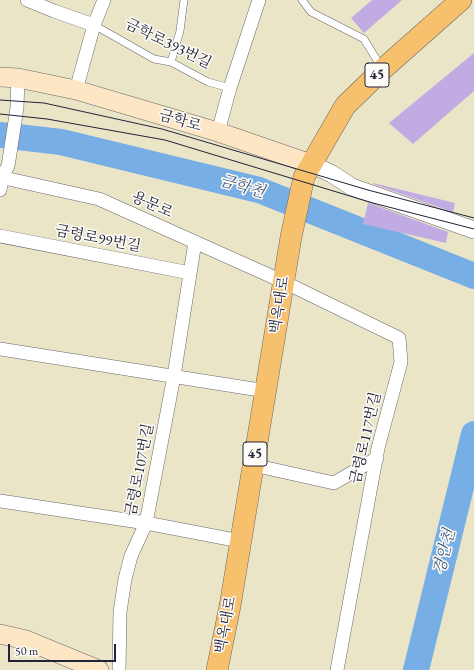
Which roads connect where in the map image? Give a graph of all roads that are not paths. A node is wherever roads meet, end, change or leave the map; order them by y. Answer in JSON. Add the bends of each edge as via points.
{"nodes":[{"id":1,"x":27,"y":0,"type":"edge"},
{"id":2,"x":104,"y":0,"type":"edge"},
{"id":3,"x":184,"y":0,"type":"edge"},
{"id":4,"x":259,"y":0,"type":"edge"},
{"id":5,"x":302,"y":0,"type":"edge"},
{"id":6,"x":461,"y":0,"type":"edge"},
{"id":7,"x":94,"y":25,"type":"junction"},
{"id":8,"x":171,"y":62,"type":"junction"},
{"id":9,"x":383,"y":70,"type":"junction"},
{"id":10,"x":9,"y":77,"type":"edge"},
{"id":11,"x":230,"y":88,"type":"junction"},
{"id":12,"x":76,"y":90,"type":"junction"},
{"id":13,"x":218,"y":132,"type":"junction"},
{"id":14,"x":307,"y":170,"type":"junction"},
{"id":15,"x":1,"y":177,"type":"edge"},
{"id":16,"x":0,"y":190,"type":"edge"},
{"id":17,"x":474,"y":229,"type":"edge"},
{"id":18,"x":0,"y":236,"type":"edge"},
{"id":19,"x":195,"y":242,"type":"junction"},
{"id":20,"x":190,"y":273,"type":"junction"},
{"id":21,"x":284,"y":282,"type":"junction"},
{"id":22,"x":0,"y":349,"type":"edge"},
{"id":23,"x":174,"y":376,"type":"junction"},
{"id":24,"x":266,"y":391,"type":"junction"},
{"id":25,"x":377,"y":458,"type":"junction"},
{"id":26,"x":253,"y":464,"type":"junction"},
{"id":27,"x":0,"y":501,"type":"edge"},
{"id":28,"x":146,"y":523,"type":"junction"},
{"id":29,"x":240,"y":541,"type":"junction"},
{"id":30,"x":0,"y":634,"type":"edge"},
{"id":31,"x":77,"y":666,"type":"edge"},
{"id":32,"x":98,"y":670,"type":"edge"},
{"id":33,"x":120,"y":670,"type":"edge"},
{"id":34,"x":217,"y":670,"type":"edge"},
{"id":35,"x":337,"y":670,"type":"edge"}],
"edges":[{"from":1,"to":7,"type":"street"},
{"from":2,"to":7,"type":"street"},
{"from":3,"to":8,"type":"lane","via":[[180,31]]},
{"from":4,"to":11,"type":"street"},
{"from":5,"to":9,"type":"lane","via":[[311,12],[364,39]]},
{"from":6,"to":9,"type":"main road","name":"백옥대로","number":"45"},
{"from":7,"to":8,"type":"lane","name":"금학로393번길","via":[[154,59]]},
{"from":7,"to":12,"type":"street"},
{"from":8,"to":11,"type":"lane","name":"금학로393번길","via":[[208,82]]},
{"from":9,"to":14,"type":"main road","name":"백옥대로","number":"45","via":[[345,106]]},
{"from":10,"to":12,"type":"main road","name":"금학로"},
{"from":10,"to":15,"type":"street","via":[[17,108],[10,160]]},
{"from":11,"to":13,"type":"street"},
{"from":12,"to":13,"type":"main road","name":"금학로"},
{"from":13,"to":14,"type":"main road","name":"금학로"},
{"from":14,"to":17,"type":"street","name":"금학로","via":[[332,174],[352,187]]},
{"from":14,"to":21,"type":"main road","name":"백옥대로","number":"45","via":[[291,237]]},
{"from":15,"to":16,"type":"street"},
{"from":15,"to":19,"type":"street","name":"용문로","via":[[99,199]]},
{"from":18,"to":20,"type":"street","name":"금령로99번길"},
{"from":19,"to":20,"type":"street","name":"금령로107번길"},
{"from":19,"to":21,"type":"street","name":"용문로"},
{"from":20,"to":23,"type":"street","name":"금령로107번길"},
{"from":21,"to":24,"type":"main road","name":"백옥대로","number":"45"},
{"from":21,"to":25,"type":"street","name":"금령로117번길","via":[[399,338],[400,362]]},
{"from":22,"to":23,"type":"street"},
{"from":23,"to":24,"type":"street"},
{"from":23,"to":28,"type":"street","name":"금령로107번길"},
{"from":24,"to":26,"type":"main road","name":"백옥대로","number":"45"},
{"from":25,"to":26,"type":"street","via":[[334,483]]},
{"from":25,"to":35,"type":"street","name":"금령로117번길"},
{"from":26,"to":29,"type":"main road","name":"백옥대로","number":"45"},
{"from":27,"to":28,"type":"street"},
{"from":28,"to":29,"type":"street"},
{"from":28,"to":33,"type":"street","name":"금령로107번길","via":[[131,556],[125,579],[120,612]]},
{"from":29,"to":34,"type":"main road","name":"백옥대로","number":"45"},
{"from":30,"to":31,"type":"main road","via":[[26,640]]},
{"from":31,"to":32,"type":"main road"}]}
